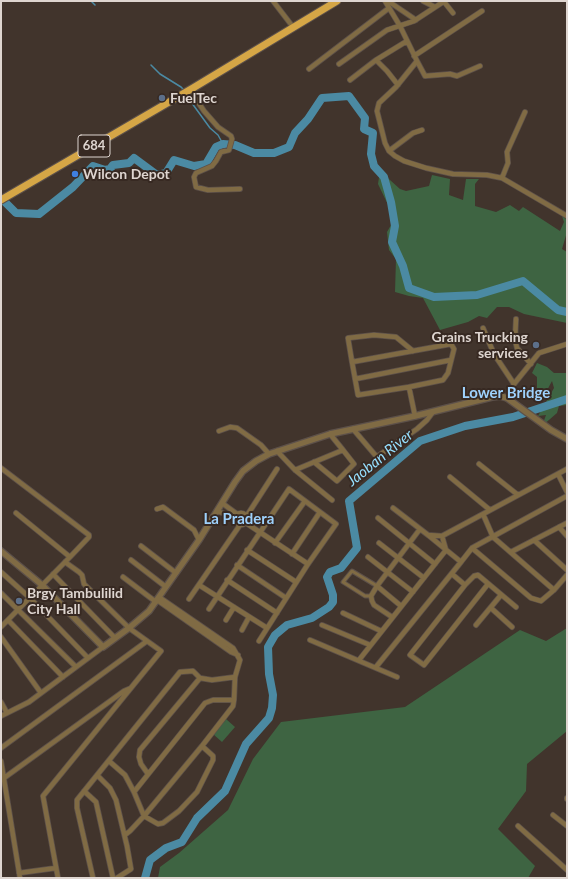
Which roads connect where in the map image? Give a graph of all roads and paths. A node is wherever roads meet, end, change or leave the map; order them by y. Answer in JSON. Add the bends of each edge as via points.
{"nodes":[{"id":1,"x":273,"y":1,"type":"edge"},
{"id":2,"x":337,"y":1,"type":"edge"},
{"id":3,"x":385,"y":1,"type":"edge"},
{"id":4,"x":388,"y":1,"type":"edge"},
{"id":5,"x":423,"y":1,"type":"edge"},
{"id":6,"x":389,"y":8,"type":"junction"},
{"id":7,"x":435,"y":8,"type":"junction"},
{"id":8,"x":482,"y":11,"type":"dead end"},
{"id":9,"x":453,"y":13,"type":"dead end"},
{"id":10,"x":416,"y":20,"type":"junction"},
{"id":11,"x":400,"y":26,"type":"junction"},
{"id":12,"x":293,"y":27,"type":"junction"},
{"id":13,"x":407,"y":41,"type":"junction"},
{"id":14,"x":414,"y":56,"type":"junction"},
{"id":15,"x":376,"y":60,"type":"junction"},
{"id":16,"x":417,"y":61,"type":"junction"},
{"id":17,"x":340,"y":64,"type":"dead end"},
{"id":18,"x":480,"y":66,"type":"dead end"},
{"id":19,"x":309,"y":69,"type":"dead end"},
{"id":20,"x":350,"y":80,"type":"dead end"},
{"id":21,"x":398,"y":85,"type":"junction"},
{"id":22,"x":191,"y":89,"type":"junction"},
{"id":23,"x":525,"y":112,"type":"dead end"},
{"id":24,"x":422,"y":130,"type":"dead end"},
{"id":25,"x":389,"y":151,"type":"junction"},
{"id":26,"x":502,"y":178,"type":"junction"},
{"id":27,"x":240,"y":189,"type":"dead end"},
{"id":28,"x":4,"y":198,"type":"edge"},
{"id":29,"x":567,"y":216,"type":"edge"},
{"id":30,"x":516,"y":320,"type":"dead end"},
{"id":31,"x":483,"y":328,"type":"dead end"},
{"id":32,"x":567,"y":344,"type":"edge"},
{"id":33,"x":413,"y":350,"type":"junction"},
{"id":34,"x":451,"y":360,"type":"junction"},
{"id":35,"x":352,"y":362,"type":"junction"},
{"id":36,"x":531,"y":364,"type":"junction"},
{"id":37,"x":355,"y":379,"type":"junction"},
{"id":38,"x":514,"y":384,"type":"junction"},
{"id":39,"x":409,"y":388,"type":"junction"},
{"id":40,"x":506,"y":398,"type":"junction"},
{"id":41,"x":433,"y":412,"type":"junction"},
{"id":42,"x":415,"y":416,"type":"junction"},
{"id":43,"x":353,"y":429,"type":"junction"},
{"id":44,"x":219,"y":431,"type":"dead end"},
{"id":45,"x":330,"y":434,"type":"junction"},
{"id":46,"x":567,"y":439,"type":"edge"},
{"id":47,"x":343,"y":450,"type":"junction"},
{"id":48,"x":277,"y":451,"type":"junction"},
{"id":49,"x":269,"y":454,"type":"junction"},
{"id":50,"x":314,"y":462,"type":"junction"},
{"id":51,"x":478,"y":464,"type":"dead end"},
{"id":52,"x":1,"y":468,"type":"edge"},
{"id":53,"x":277,"y":469,"type":"dead end"},
{"id":54,"x":567,"y":469,"type":"edge"},
{"id":55,"x":295,"y":470,"type":"junction"},
{"id":56,"x":558,"y":474,"type":"junction"},
{"id":57,"x":450,"y":477,"type":"dead end"},
{"id":58,"x":567,"y":492,"type":"edge"},
{"id":59,"x":518,"y":495,"type":"junction"},
{"id":60,"x":567,"y":496,"type":"edge"},
{"id":61,"x":305,"y":500,"type":"junction"},
{"id":62,"x":332,"y":500,"type":"dead end"},
{"id":63,"x":222,"y":504,"type":"junction"},
{"id":64,"x":393,"y":508,"type":"dead end"},
{"id":65,"x":157,"y":509,"type":"dead end"},
{"id":66,"x":490,"y":510,"type":"junction"},
{"id":67,"x":217,"y":511,"type":"junction"},
{"id":68,"x":320,"y":512,"type":"junction"},
{"id":69,"x":16,"y":513,"type":"dead end"},
{"id":70,"x":483,"y":514,"type":"junction"},
{"id":71,"x":236,"y":516,"type":"junction"},
{"id":72,"x":246,"y":517,"type":"junction"},
{"id":73,"x":378,"y":518,"type":"dead end"},
{"id":74,"x":246,"y":523,"type":"junction"},
{"id":75,"x":567,"y":523,"type":"edge"},
{"id":76,"x":240,"y":525,"type":"junction"},
{"id":77,"x":559,"y":527,"type":"junction"},
{"id":78,"x":420,"y":529,"type":"junction"},
{"id":79,"x":259,"y":532,"type":"junction"},
{"id":80,"x":428,"y":535,"type":"junction"},
{"id":81,"x":442,"y":536,"type":"junction"},
{"id":82,"x":567,"y":536,"type":"edge"},
{"id":83,"x":493,"y":537,"type":"junction"},
{"id":84,"x":199,"y":540,"type":"junction"},
{"id":85,"x":534,"y":540,"type":"junction"},
{"id":86,"x":275,"y":543,"type":"junction"},
{"id":87,"x":379,"y":543,"type":"dead end"},
{"id":88,"x":410,"y":543,"type":"junction"},
{"id":89,"x":141,"y":546,"type":"dead end"},
{"id":90,"x":472,"y":548,"type":"junction"},
{"id":91,"x":1,"y":550,"type":"edge"},
{"id":92,"x":247,"y":550,"type":"junction"},
{"id":93,"x":446,"y":550,"type":"junction"},
{"id":94,"x":511,"y":552,"type":"junction"},
{"id":95,"x":292,"y":554,"type":"junction"},
{"id":96,"x":70,"y":557,"type":"junction"},
{"id":97,"x":368,"y":557,"type":"dead end"},
{"id":98,"x":399,"y":558,"type":"junction"},
{"id":99,"x":131,"y":560,"type":"dead end"},
{"id":100,"x":65,"y":562,"type":"junction"},
{"id":101,"x":461,"y":562,"type":"junction"},
{"id":102,"x":308,"y":564,"type":"junction"},
{"id":103,"x":434,"y":564,"type":"junction"},
{"id":104,"x":237,"y":565,"type":"junction"},
{"id":105,"x":567,"y":570,"type":"edge"},
{"id":106,"x":1,"y":572,"type":"edge"},
{"id":107,"x":176,"y":573,"type":"junction"},
{"id":108,"x":387,"y":573,"type":"junction"},
{"id":109,"x":53,"y":574,"type":"junction"},
{"id":110,"x":452,"y":574,"type":"junction"},
{"id":111,"x":567,"y":575,"type":"edge"},
{"id":112,"x":123,"y":577,"type":"dead end"},
{"id":113,"x":424,"y":578,"type":"junction"},
{"id":114,"x":227,"y":580,"type":"junction"},
{"id":115,"x":296,"y":582,"type":"junction"},
{"id":116,"x":488,"y":584,"type":"junction"},
{"id":117,"x":42,"y":585,"type":"junction"},
{"id":118,"x":199,"y":585,"type":"junction"},
{"id":119,"x":465,"y":585,"type":"junction"},
{"id":120,"x":377,"y":586,"type":"junction"},
{"id":121,"x":166,"y":587,"type":"junction"},
{"id":122,"x":554,"y":590,"type":"junction"},
{"id":123,"x":413,"y":592,"type":"junction"},
{"id":124,"x":1,"y":593,"type":"edge"},
{"id":125,"x":501,"y":595,"type":"junction"},
{"id":126,"x":217,"y":596,"type":"junction"},
{"id":127,"x":371,"y":596,"type":"junction"},
{"id":128,"x":30,"y":598,"type":"junction"},
{"id":129,"x":286,"y":598,"type":"junction"},
{"id":130,"x":189,"y":599,"type":"dead end"},
{"id":131,"x":157,"y":600,"type":"junction"},
{"id":132,"x":401,"y":606,"type":"junction"},
{"id":133,"x":234,"y":607,"type":"junction"},
{"id":134,"x":516,"y":607,"type":"dead end"},
{"id":135,"x":490,"y":608,"type":"junction"},
{"id":136,"x":18,"y":609,"type":"junction"},
{"id":137,"x":208,"y":609,"type":"dead end"},
{"id":138,"x":277,"y":613,"type":"junction"},
{"id":139,"x":343,"y":613,"type":"dead end"},
{"id":140,"x":250,"y":617,"type":"junction"},
{"id":141,"x":392,"y":618,"type":"junction"},
{"id":142,"x":8,"y":620,"type":"junction"},
{"id":143,"x":226,"y":620,"type":"dead end"},
{"id":144,"x":322,"y":625,"type":"dead end"},
{"id":145,"x":476,"y":625,"type":"dead end"},
{"id":146,"x":1,"y":626,"type":"edge"},
{"id":147,"x":512,"y":627,"type":"dead end"},
{"id":148,"x":129,"y":628,"type":"junction"},
{"id":149,"x":267,"y":628,"type":"junction"},
{"id":150,"x":242,"y":630,"type":"dead end"},
{"id":151,"x":381,"y":631,"type":"junction"},
{"id":152,"x":1,"y":637,"type":"edge"},
{"id":153,"x":115,"y":638,"type":"junction"},
{"id":154,"x":310,"y":640,"type":"dead end"},
{"id":155,"x":259,"y":641,"type":"dead end"},
{"id":156,"x":146,"y":642,"type":"junction"},
{"id":157,"x":370,"y":645,"type":"junction"},
{"id":158,"x":103,"y":647,"type":"junction"},
{"id":159,"x":88,"y":658,"type":"junction"},
{"id":160,"x":359,"y":660,"type":"junction"},
{"id":161,"x":76,"y":667,"type":"junction"},
{"id":162,"x":376,"y":667,"type":"junction"},
{"id":163,"x":63,"y":677,"type":"junction"},
{"id":164,"x":235,"y":677,"type":"junction"},
{"id":165,"x":397,"y":677,"type":"dead end"},
{"id":166,"x":200,"y":678,"type":"junction"},
{"id":167,"x":132,"y":687,"type":"junction"},
{"id":168,"x":41,"y":693,"type":"junction"},
{"id":169,"x":234,"y":700,"type":"junction"},
{"id":170,"x":1,"y":702,"type":"edge"},
{"id":171,"x":7,"y":714,"type":"junction"},
{"id":172,"x":1,"y":716,"type":"edge"},
{"id":173,"x":202,"y":746,"type":"junction"},
{"id":174,"x":1,"y":748,"type":"edge"},
{"id":175,"x":1,"y":761,"type":"edge"},
{"id":176,"x":109,"y":761,"type":"junction"},
{"id":177,"x":148,"y":774,"type":"junction"},
{"id":178,"x":97,"y":775,"type":"junction"},
{"id":179,"x":4,"y":778,"type":"junction"},
{"id":180,"x":84,"y":791,"type":"junction"},
{"id":181,"x":134,"y":792,"type":"junction"},
{"id":182,"x":553,"y":815,"type":"dead end"},
{"id":183,"x":144,"y":816,"type":"junction"},
{"id":184,"x":518,"y":826,"type":"dead end"},
{"id":185,"x":567,"y":826,"type":"edge"},
{"id":186,"x":125,"y":835,"type":"junction"},
{"id":187,"x":56,"y":868,"type":"junction"},
{"id":188,"x":567,"y":870,"type":"edge"},
{"id":189,"x":19,"y":876,"type":"edge"},
{"id":190,"x":58,"y":878,"type":"edge"},
{"id":191,"x":93,"y":878,"type":"edge"},
{"id":192,"x":113,"y":878,"type":"edge"},
{"id":193,"x":117,"y":878,"type":"edge"}],
"edges":[{"from":1,"to":12,"type":"street"},
{"from":2,"to":12,"type":"highway","number":"684"},
{"from":3,"to":6,"type":"street"},
{"from":4,"to":10,"type":"street"},
{"from":5,"to":7,"type":"street"},
{"from":6,"to":11,"type":"street"},
{"from":6,"to":19,"type":"street"},
{"from":7,"to":9,"type":"street","via":[[444,2]]},
{"from":7,"to":10,"type":"street"},
{"from":8,"to":14,"type":"street"},
{"from":10,"to":11,"type":"street"},
{"from":11,"to":13,"type":"street"},
{"from":11,"to":17,"type":"street","via":[[387,30]]},
{"from":12,"to":22,"type":"highway","number":"684"},
{"from":13,"to":14,"type":"street"},
{"from":13,"to":15,"type":"street"},
{"from":14,"to":16,"type":"street"},
{"from":15,"to":20,"type":"street"},
{"from":15,"to":21,"type":"street"},
{"from":16,"to":18,"type":"street","via":[[425,76],[457,76]]},
{"from":16,"to":21,"type":"street"},
{"from":21,"to":25,"type":"street","via":[[378,103],[377,111]]},
{"from":22,"to":27,"type":"street","via":[[204,111],[232,139],[229,150],[221,152],[212,166],[197,172],[194,177],[196,187],[208,190]]},
{"from":22,"to":28,"type":"highway","number":"684"},
{"from":23,"to":26,"type":"street","via":[[507,152],[508,164]]},
{"from":24,"to":25,"type":"street"},
{"from":25,"to":26,"type":"street","via":[[404,161],[426,168],[453,174]]},
{"from":26,"to":29,"type":"street"},
{"from":30,"to":36,"type":"street","via":[[517,348]]},
{"from":31,"to":38,"type":"street","via":[[494,354]]},
{"from":32,"to":36,"type":"street","via":[[539,353]]},
{"from":33,"to":34,"type":"street","via":[[451,344],[454,349]]},
{"from":33,"to":35,"type":"street"},
{"from":33,"to":35,"type":"street","via":[[396,337],[374,335],[348,338]]},
{"from":34,"to":37,"type":"street"},
{"from":34,"to":39,"type":"street","via":[[448,373],[443,380]]},
{"from":35,"to":37,"type":"street"},
{"from":36,"to":38,"type":"street"},
{"from":37,"to":39,"type":"street","via":[[358,395]]},
{"from":38,"to":40,"type":"street"},
{"from":39,"to":42,"type":"street"},
{"from":40,"to":41,"type":"street","via":[[492,397]]},
{"from":40,"to":46,"type":"street"},
{"from":41,"to":42,"type":"street"},
{"from":41,"to":43,"type":"street","via":[[417,428],[378,456]]},
{"from":42,"to":43,"type":"street"},
{"from":43,"to":45,"type":"street"},
{"from":44,"to":49,"type":"street","via":[[230,427],[237,428]]},
{"from":45,"to":47,"type":"street"},
{"from":45,"to":48,"type":"street"},
{"from":47,"to":50,"type":"street"},
{"from":47,"to":50,"type":"street","via":[[354,464],[337,481]]},
{"from":48,"to":49,"type":"street"},
{"from":48,"to":55,"type":"street"},
{"from":49,"to":63,"type":"street","via":[[243,471]]},
{"from":50,"to":55,"type":"street"},
{"from":51,"to":59,"type":"street"},
{"from":52,"to":96,"type":"street","via":[[89,535]]},
{"from":53,"to":72,"type":"street"},
{"from":54,"to":56,"type":"street"},
{"from":55,"to":62,"type":"street"},
{"from":56,"to":58,"type":"street"},
{"from":56,"to":59,"type":"street"},
{"from":57,"to":66,"type":"street"},
{"from":59,"to":66,"type":"street"},
{"from":60,"to":83,"type":"street"},
{"from":61,"to":68,"type":"street"},
{"from":61,"to":79,"type":"street","via":[[289,488]]},
{"from":61,"to":86,"type":"street"},
{"from":63,"to":67,"type":"street"},
{"from":63,"to":71,"type":"street"},
{"from":64,"to":78,"type":"street"},
{"from":65,"to":84,"type":"street","via":[[163,507],[194,530]]},
{"from":66,"to":70,"type":"street"},
{"from":67,"to":71,"type":"street"},
{"from":67,"to":84,"type":"street"},
{"from":68,"to":95,"type":"street"},
{"from":68,"to":102,"type":"street","via":[[336,524]]},
{"from":69,"to":96,"type":"street"},
{"from":70,"to":81,"type":"street"},
{"from":70,"to":83,"type":"street"},
{"from":71,"to":72,"type":"street","via":[[244,514]]},
{"from":71,"to":76,"type":"street","via":[[235,522]]},
{"from":72,"to":74,"type":"street"},
{"from":73,"to":88,"type":"street"},
{"from":74,"to":76,"type":"street"},
{"from":74,"to":79,"type":"street"},
{"from":75,"to":77,"type":"street"},
{"from":76,"to":118,"type":"street"},
{"from":77,"to":82,"type":"street"},
{"from":77,"to":85,"type":"street"},
{"from":78,"to":80,"type":"street"},
{"from":78,"to":88,"type":"street"},
{"from":79,"to":86,"type":"street"},
{"from":79,"to":92,"type":"street"},
{"from":80,"to":81,"type":"street"},
{"from":80,"to":93,"type":"street"},
{"from":81,"to":93,"type":"street"},
{"from":83,"to":90,"type":"street"},
{"from":83,"to":94,"type":"street"},
{"from":84,"to":107,"type":"street"},
{"from":85,"to":94,"type":"street"},
{"from":85,"to":105,"type":"street"},
{"from":86,"to":95,"type":"street"},
{"from":87,"to":98,"type":"street"},
{"from":88,"to":98,"type":"street"},
{"from":88,"to":103,"type":"street"},
{"from":89,"to":107,"type":"street"},
{"from":90,"to":101,"type":"street"},
{"from":90,"to":122,"type":"street","via":[[531,598],[541,601]]},
{"from":91,"to":117,"type":"street"},
{"from":92,"to":104,"type":"street"},
{"from":92,"to":115,"type":"street"},
{"from":93,"to":101,"type":"street"},
{"from":93,"to":103,"type":"street"},
{"from":94,"to":122,"type":"street"},
{"from":95,"to":102,"type":"street"},
{"from":96,"to":100,"type":"street"},
{"from":97,"to":108,"type":"street"},
{"from":98,"to":108,"type":"street"},
{"from":98,"to":113,"type":"street"},
{"from":99,"to":121,"type":"street"},
{"from":100,"to":109,"type":"street"},
{"from":100,"to":148,"type":"street","via":[[82,575],[84,584]]},
{"from":101,"to":110,"type":"street"},
{"from":102,"to":115,"type":"street"},
{"from":103,"to":113,"type":"street"},
{"from":104,"to":114,"type":"street"},
{"from":104,"to":129,"type":"street"},
{"from":106,"to":128,"type":"street"},
{"from":107,"to":121,"type":"street"},
{"from":108,"to":120,"type":"street"},
{"from":108,"to":123,"type":"street"},
{"from":109,"to":117,"type":"street"},
{"from":109,"to":153,"type":"street"},
{"from":110,"to":119,"type":"street"},
{"from":110,"to":162,"type":"street"},
{"from":111,"to":122,"type":"street"},
{"from":112,"to":131,"type":"street"},
{"from":113,"to":123,"type":"street"},
{"from":114,"to":126,"type":"street"},
{"from":114,"to":138,"type":"street"},
{"from":115,"to":129,"type":"street"},
{"from":116,"to":119,"type":"street","via":[[476,575]]},
{"from":116,"to":119,"type":"street","via":[[424,665],[410,655]]},
{"from":116,"to":125,"type":"street"},
{"from":117,"to":128,"type":"street"},
{"from":117,"to":158,"type":"street"},
{"from":118,"to":126,"type":"street"},
{"from":118,"to":130,"type":"street"},
{"from":120,"to":127,"type":"street"},
{"from":120,"to":127,"type":"street","via":[[352,571],[343,582],[365,596]]},
{"from":120,"to":132,"type":"street"},
{"from":121,"to":131,"type":"street"},
{"from":123,"to":132,"type":"street"},
{"from":124,"to":136,"type":"street"},
{"from":125,"to":134,"type":"street"},
{"from":125,"to":135,"type":"street"},
{"from":126,"to":133,"type":"street"},
{"from":126,"to":137,"type":"street"},
{"from":127,"to":141,"type":"street","via":[[374,605]]},
{"from":128,"to":136,"type":"street"},
{"from":128,"to":159,"type":"street"},
{"from":129,"to":138,"type":"street"},
{"from":131,"to":148,"type":"street","via":[[149,611]]},
{"from":131,"to":164,"type":"street","via":[[233,648],[240,660]]},
{"from":132,"to":141,"type":"street"},
{"from":133,"to":140,"type":"street"},
{"from":133,"to":143,"type":"street"},
{"from":135,"to":145,"type":"street"},
{"from":135,"to":147,"type":"street"},
{"from":136,"to":142,"type":"street"},
{"from":136,"to":161,"type":"street"},
{"from":138,"to":149,"type":"street"},
{"from":139,"to":151,"type":"street"},
{"from":140,"to":149,"type":"street"},
{"from":140,"to":150,"type":"street"},
{"from":141,"to":151,"type":"street"},
{"from":142,"to":146,"type":"street"},
{"from":142,"to":163,"type":"street"},
{"from":144,"to":157,"type":"street"},
{"from":148,"to":153,"type":"street"},
{"from":148,"to":156,"type":"street"},
{"from":149,"to":155,"type":"street"},
{"from":151,"to":157,"type":"street"},
{"from":152,"to":168,"type":"street"},
{"from":153,"to":158,"type":"street"},
{"from":154,"to":160,"type":"street"},
{"from":156,"to":167,"type":"street","via":[[161,651]]},
{"from":156,"to":174,"type":"street"},
{"from":157,"to":160,"type":"street"},
{"from":158,"to":159,"type":"street"},
{"from":159,"to":161,"type":"street"},
{"from":160,"to":162,"type":"street"},
{"from":161,"to":163,"type":"street"},
{"from":162,"to":165,"type":"street"},
{"from":163,"to":168,"type":"street"},
{"from":164,"to":166,"type":"street","via":[[212,680]]},
{"from":164,"to":169,"type":"street"},
{"from":166,"to":176,"type":"street","via":[[193,671],[180,672]]},
{"from":166,"to":177,"type":"street","via":[[140,750],[141,764]]},
{"from":167,"to":179,"type":"street"},
{"from":167,"to":187,"type":"street","via":[[43,796]]},
{"from":168,"to":171,"type":"street"},
{"from":169,"to":173,"type":"street","via":[[233,706]]},
{"from":169,"to":177,"type":"street","via":[[213,700],[205,703]]},
{"from":170,"to":171,"type":"street"},
{"from":171,"to":172,"type":"street"},
{"from":173,"to":183,"type":"street"},
{"from":173,"to":183,"type":"street","via":[[213,756],[213,760],[197,792],[179,812],[163,823],[158,824]]},
{"from":175,"to":179,"type":"street"},
{"from":176,"to":178,"type":"street"},
{"from":176,"to":181,"type":"street","via":[[125,775]]},
{"from":177,"to":181,"type":"street"},
{"from":178,"to":180,"type":"street"},
{"from":178,"to":186,"type":"street","via":[[110,788],[116,800]]},
{"from":179,"to":189,"type":"street"},
{"from":180,"to":191,"type":"street","via":[[77,800],[77,808]]},
{"from":180,"to":192,"type":"street","via":[[96,802]]},
{"from":181,"to":183,"type":"street"},
{"from":182,"to":185,"type":"street"},
{"from":183,"to":186,"type":"street"},
{"from":184,"to":188,"type":"street"},
{"from":186,"to":193,"type":"street","via":[[131,868]]},
{"from":187,"to":189,"type":"street"},
{"from":187,"to":190,"type":"street"}]}
